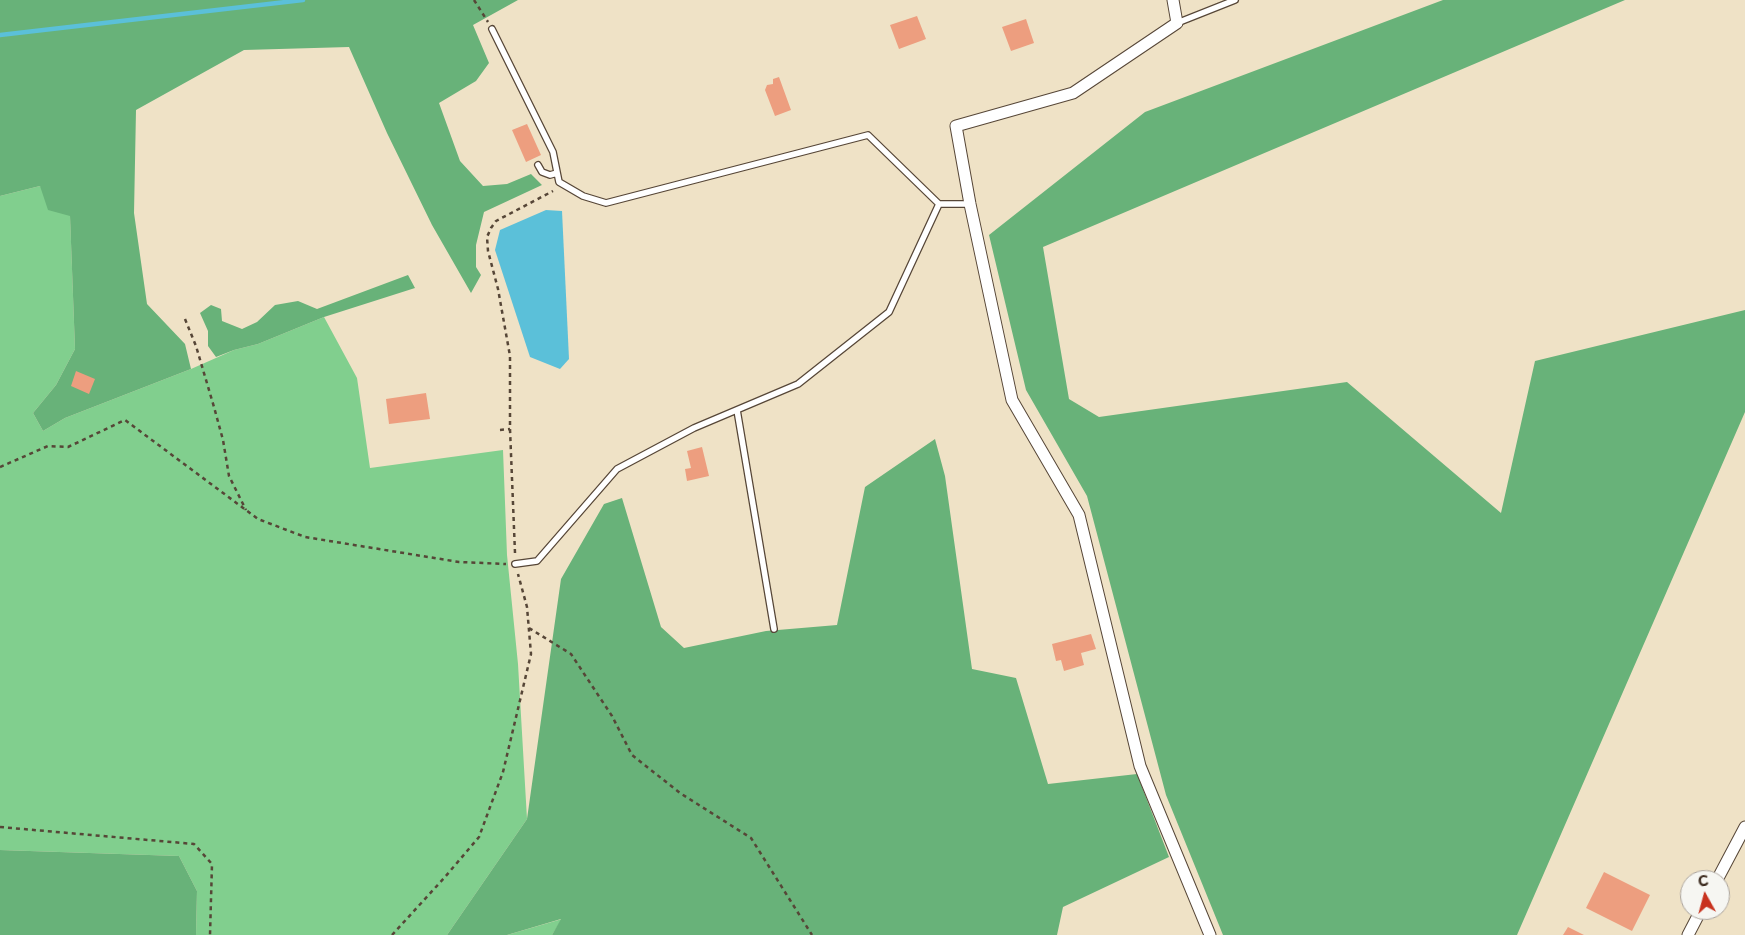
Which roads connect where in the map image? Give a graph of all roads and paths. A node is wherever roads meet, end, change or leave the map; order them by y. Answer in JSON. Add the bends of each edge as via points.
{"nodes":[{"id":1,"x":474,"y":0,"type":"edge"},
{"id":2,"x":1173,"y":0,"type":"edge"},
{"id":3,"x":1235,"y":0,"type":"edge"},
{"id":4,"x":1177,"y":23,"type":"junction"},
{"id":5,"x":492,"y":29,"type":"joint"},
{"id":6,"x":538,"y":165,"type":"dead end"},
{"id":7,"x":557,"y":173,"type":"junction"},
{"id":8,"x":559,"y":182,"type":"junction"},
{"id":9,"x":939,"y":204,"type":"junction"},
{"id":10,"x":970,"y":204,"type":"junction"},
{"id":11,"x":185,"y":319,"type":"dead end"},
{"id":12,"x":737,"y":410,"type":"junction"},
{"id":13,"x":510,"y":429,"type":"junction"},
{"id":14,"x":500,"y":430,"type":"dead end"},
{"id":15,"x":0,"y":467,"type":"edge"},
{"id":16,"x":247,"y":511,"type":"junction"},
{"id":17,"x":515,"y":564,"type":"junction"},
{"id":18,"x":529,"y":628,"type":"junction"},
{"id":19,"x":774,"y":629,"type":"dead end"},
{"id":20,"x":0,"y":827,"type":"edge"},
{"id":21,"x":1745,"y":827,"type":"edge"},
{"id":22,"x":1722,"y":870,"type":"edge"},
{"id":23,"x":1696,"y":920,"type":"edge"},
{"id":24,"x":210,"y":935,"type":"edge"},
{"id":25,"x":392,"y":935,"type":"edge"},
{"id":26,"x":812,"y":935,"type":"edge"},
{"id":27,"x":1210,"y":935,"type":"edge"},
{"id":28,"x":1688,"y":935,"type":"edge"}],
"edges":[{"from":1,"to":5,"type":"path"},
{"from":2,"to":4,"type":"street"},
{"from":3,"to":4,"type":"lane"},
{"from":4,"to":10,"type":"street","via":[[1074,93],[956,126]]},
{"from":5,"to":7,"type":"lane","via":[[553,152]]},
{"from":6,"to":7,"type":"lane","via":[[542,172]]},
{"from":7,"to":8,"type":"lane"},
{"from":8,"to":9,"type":"lane","via":[[583,196],[606,203],[868,135]]},
{"from":8,"to":13,"type":"path","via":[[555,190],[496,221],[487,237],[510,356]]},
{"from":9,"to":10,"type":"lane"},
{"from":9,"to":12,"type":"lane","via":[[889,312],[798,384]]},
{"from":10,"to":27,"type":"street","via":[[1012,400],[1079,514],[1140,766]]},
{"from":11,"to":16,"type":"path","via":[[214,406],[229,476]]},
{"from":12,"to":17,"type":"lane","via":[[694,428],[617,469],[537,561]]},
{"from":12,"to":19,"type":"lane"},
{"from":13,"to":14,"type":"path"},
{"from":13,"to":17,"type":"path"},
{"from":15,"to":16,"type":"path","via":[[48,446],[68,447],[125,420]]},
{"from":16,"to":17,"type":"path","via":[[258,519],[305,537],[459,562]]},
{"from":17,"to":18,"type":"path","via":[[527,607]]},
{"from":18,"to":25,"type":"path","via":[[532,654],[504,772],[479,837]]},
{"from":18,"to":26,"type":"path","via":[[571,654],[612,716],[632,756],[680,793],[751,838]]},
{"from":20,"to":24,"type":"path","via":[[194,844],[212,864]]},
{"from":21,"to":22,"type":"street"},
{"from":23,"to":28,"type":"street"}]}
